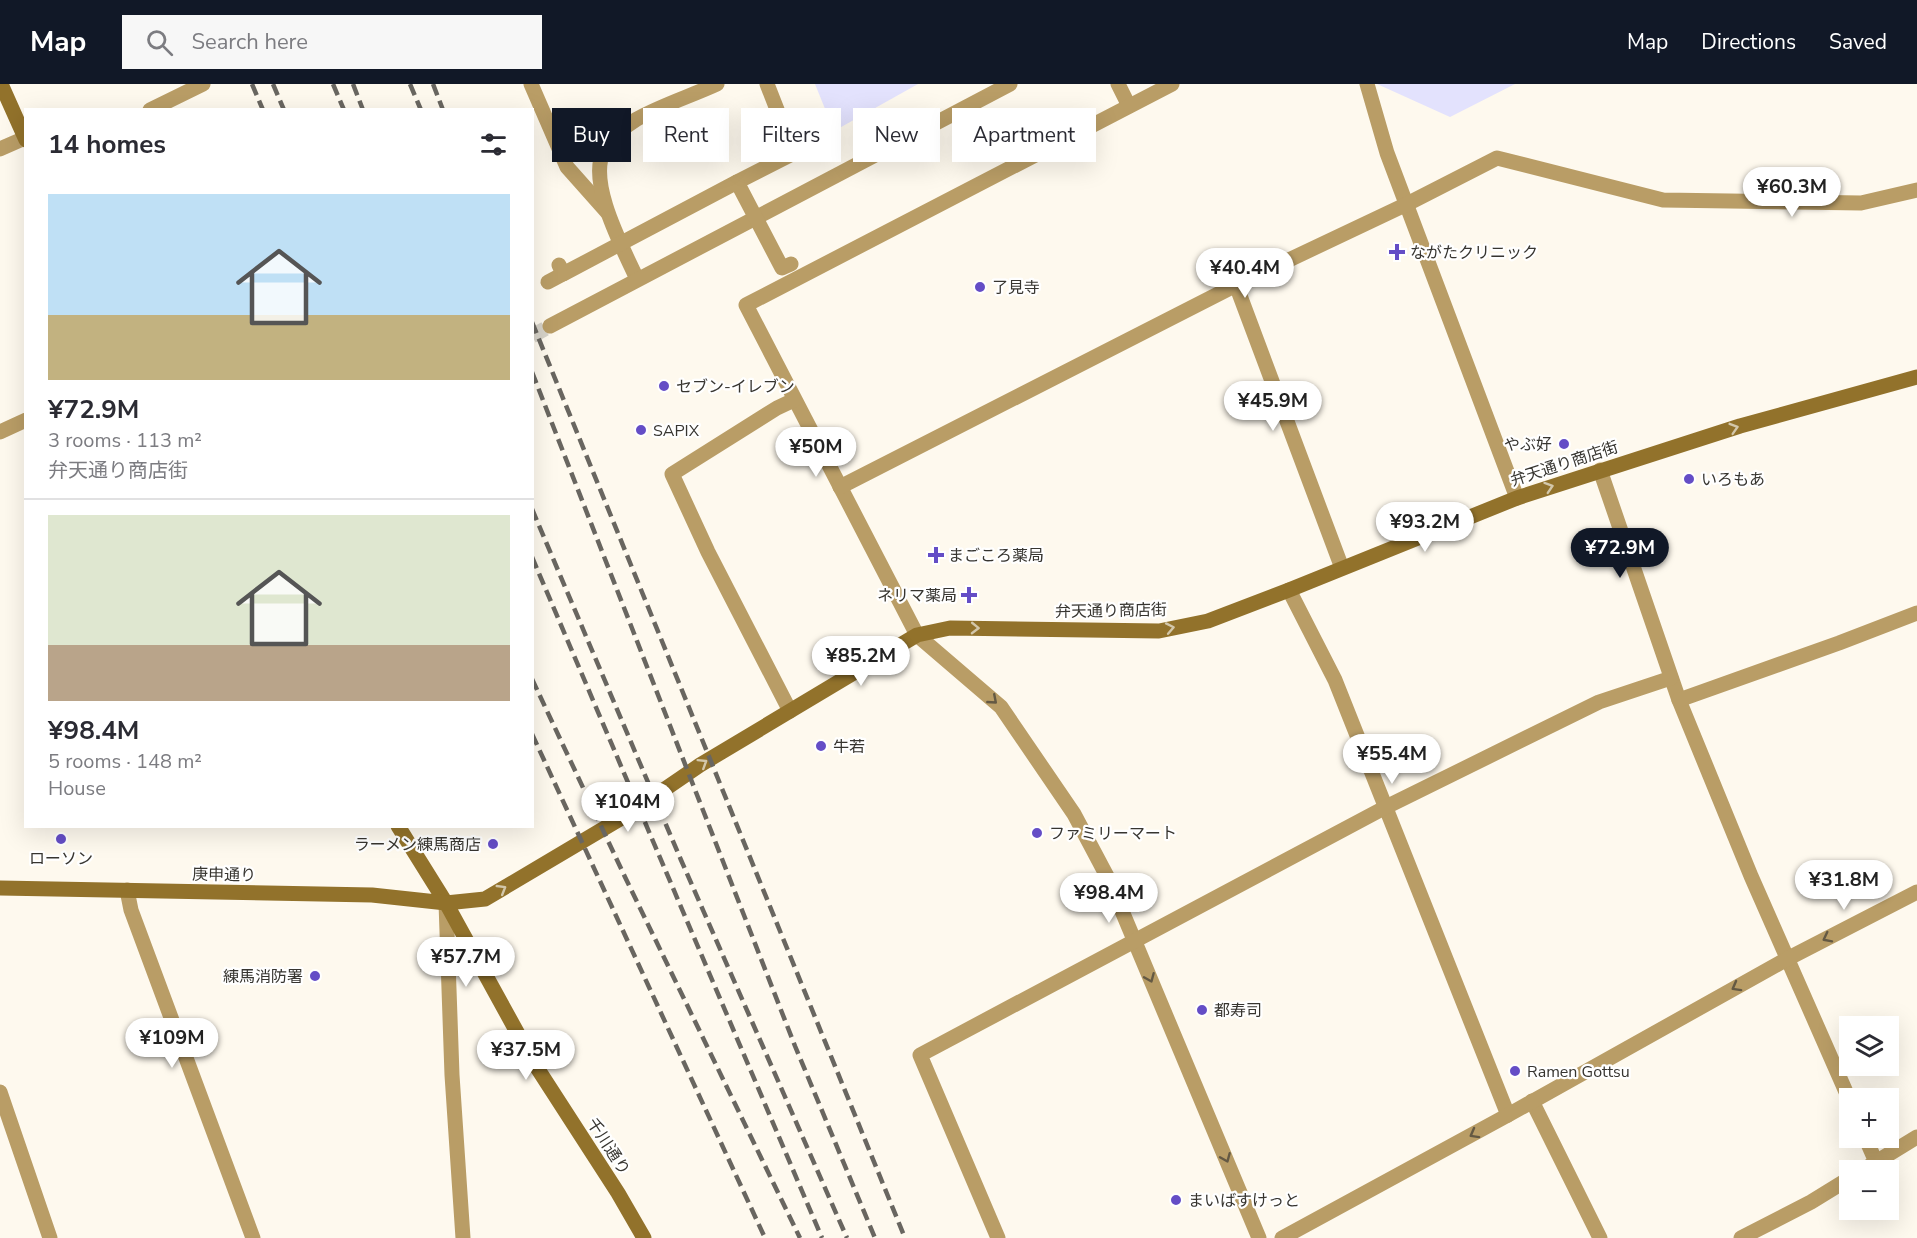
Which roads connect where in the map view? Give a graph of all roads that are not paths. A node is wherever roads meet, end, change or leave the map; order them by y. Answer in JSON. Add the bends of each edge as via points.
{"nodes":[{"id":1,"x":1,"y":84,"type":"edge"},
{"id":2,"x":203,"y":84,"type":"edge"},
{"id":3,"x":531,"y":84,"type":"edge"},
{"id":4,"x":717,"y":84,"type":"edge"},
{"id":5,"x":767,"y":84,"type":"edge"},
{"id":6,"x":1010,"y":84,"type":"edge"},
{"id":7,"x":1118,"y":84,"type":"edge"},
{"id":8,"x":1172,"y":84,"type":"edge"},
{"id":9,"x":1367,"y":84,"type":"edge"},
{"id":10,"x":1129,"y":106,"type":"junction"},
{"id":11,"x":154,"y":108,"type":"edge"},
{"id":12,"x":24,"y":137,"type":"edge"},
{"id":13,"x":24,"y":139,"type":"edge"},
{"id":14,"x":0,"y":149,"type":"edge"},
{"id":15,"x":737,"y":182,"type":"junction"},
{"id":16,"x":1917,"y":190,"type":"edge"},
{"id":17,"x":1407,"y":204,"type":"junction"},
{"id":18,"x":607,"y":212,"type":"junction"},
{"id":19,"x":791,"y":264,"type":"dead end"},
{"id":20,"x":637,"y":279,"type":"junction"},
{"id":21,"x":548,"y":282,"type":"dead end"},
{"id":22,"x":1236,"y":285,"type":"junction"},
{"id":23,"x":550,"y":326,"type":"tunnel mouth"},
{"id":24,"x":1917,"y":377,"type":"edge"},
{"id":25,"x":794,"y":400,"type":"junction"},
{"id":26,"x":24,"y":421,"type":"edge"},
{"id":27,"x":0,"y":432,"type":"edge"},
{"id":28,"x":1600,"y":470,"type":"junction"},
{"id":29,"x":840,"y":487,"type":"junction"},
{"id":30,"x":1517,"y":498,"type":"junction"},
{"id":31,"x":1342,"y":568,"type":"junction"},
{"id":32,"x":1289,"y":590,"type":"junction"},
{"id":33,"x":1917,"y":613,"type":"edge"},
{"id":34,"x":917,"y":635,"type":"junction"},
{"id":35,"x":1671,"y":678,"type":"junction"},
{"id":36,"x":1679,"y":699,"type":"junction"},
{"id":37,"x":790,"y":711,"type":"junction"},
{"id":38,"x":1386,"y":807,"type":"junction"},
{"id":39,"x":399,"y":828,"type":"edge"},
{"id":40,"x":0,"y":888,"type":"edge"},
{"id":41,"x":127,"y":890,"type":"junction"},
{"id":42,"x":1917,"y":892,"type":"edge"},
{"id":43,"x":446,"y":903,"type":"junction"},
{"id":44,"x":1134,"y":942,"type":"junction"},
{"id":45,"x":1787,"y":959,"type":"junction"},
{"id":46,"x":1844,"y":1088,"type":"edge"},
{"id":47,"x":0,"y":1092,"type":"edge"},
{"id":48,"x":1532,"y":1101,"type":"junction"},
{"id":49,"x":1508,"y":1115,"type":"junction"},
{"id":50,"x":1917,"y":1137,"type":"edge"},
{"id":51,"x":1880,"y":1160,"type":"edge"},
{"id":52,"x":1839,"y":1185,"type":"edge"},
{"id":53,"x":50,"y":1238,"type":"edge"},
{"id":54,"x":254,"y":1238,"type":"edge"},
{"id":55,"x":463,"y":1238,"type":"edge"},
{"id":56,"x":644,"y":1238,"type":"edge"},
{"id":57,"x":998,"y":1238,"type":"edge"},
{"id":58,"x":1259,"y":1238,"type":"edge"},
{"id":59,"x":1282,"y":1238,"type":"edge"},
{"id":60,"x":1600,"y":1238,"type":"edge"},
{"id":61,"x":1741,"y":1238,"type":"edge"}],
"edges":[{"from":1,"to":12,"type":"main road"},
{"from":2,"to":11,"type":"street"},
{"from":3,"to":18,"type":"street","via":[[567,167]]},
{"from":4,"to":18,"type":"street","via":[[638,119],[615,135],[603,150],[600,173]]},
{"from":5,"to":15,"type":"street","bridge":true,"via":[[794,153]]},
{"from":6,"to":20,"type":"street"},
{"from":7,"to":10,"type":"street"},
{"from":8,"to":10,"type":"street"},
{"from":9,"to":17,"type":"street"},
{"from":10,"to":25,"type":"street","via":[[746,305]]},
{"from":13,"to":14,"type":"street"},
{"from":15,"to":19,"type":"street","bridge":true,"via":[[782,268]]},
{"from":15,"to":21,"type":"street","bridge":true,"via":[[561,270]]},
{"from":16,"to":17,"type":"street","via":[[1862,203],[1663,200],[1497,158]]},
{"from":17,"to":22,"type":"street"},
{"from":17,"to":30,"type":"street"},
{"from":18,"to":20,"type":"street"},
{"from":20,"to":23,"type":"street"},
{"from":22,"to":29,"type":"street"},
{"from":22,"to":31,"type":"street"},
{"from":28,"to":24,"type":"main road","name":"弁天通り商店街","one_way":true},
{"from":25,"to":29,"type":"street"},
{"from":25,"to":37,"type":"street","via":[[672,474]]},
{"from":26,"to":27,"type":"street"},
{"from":30,"to":28,"type":"main road","name":"弁天通り商店街","one_way":true},
{"from":28,"to":35,"type":"street"},
{"from":29,"to":34,"type":"street"},
{"from":30,"to":31,"type":"main road","name":"弁天通り商店街"},
{"from":31,"to":32,"type":"main road","name":"弁天通り商店街"},
{"from":34,"to":32,"type":"main road","name":"弁天通り商店街","one_way":true,"via":[[950,628],[1159,631],[1208,621]]},
{"from":32,"to":38,"type":"street","via":[[1335,680]]},
{"from":33,"to":36,"type":"street"},
{"from":34,"to":37,"type":"main road","name":"弁天通り商店街"},
{"from":34,"to":44,"type":"street","one_way":true,"via":[[1001,707],[1074,814],[1109,880]]},
{"from":35,"to":36,"type":"street"},
{"from":35,"to":38,"type":"street","via":[[1599,702]]},
{"from":36,"to":45,"type":"street"},
{"from":43,"to":37,"type":"main road","name":"弁天通り商店街","one_way":true,"via":[[485,899]]},
{"from":38,"to":44,"type":"street"},
{"from":38,"to":49,"type":"street"},
{"from":39,"to":43,"type":"main road","name":"千川通り"},
{"from":40,"to":41,"type":"main road","name":"庚申通り"},
{"from":41,"to":43,"type":"main road","name":"庚申通り","via":[[372,895]]},
{"from":41,"to":54,"type":"street","via":[[131,910]]},
{"from":42,"to":45,"type":"street","one_way":true},
{"from":43,"to":55,"type":"street"},
{"from":43,"to":56,"type":"main road","name":"千川通り","via":[[534,1063]]},
{"from":44,"to":57,"type":"street","via":[[920,1055]]},
{"from":44,"to":58,"type":"street","one_way":true},
{"from":45,"to":46,"type":"street"},
{"from":45,"to":48,"type":"street","one_way":true},
{"from":47,"to":53,"type":"street"},
{"from":48,"to":49,"type":"street"},
{"from":48,"to":60,"type":"street"},
{"from":49,"to":59,"type":"street","one_way":true},
{"from":50,"to":51,"type":"street"},
{"from":52,"to":61,"type":"street"}]}
